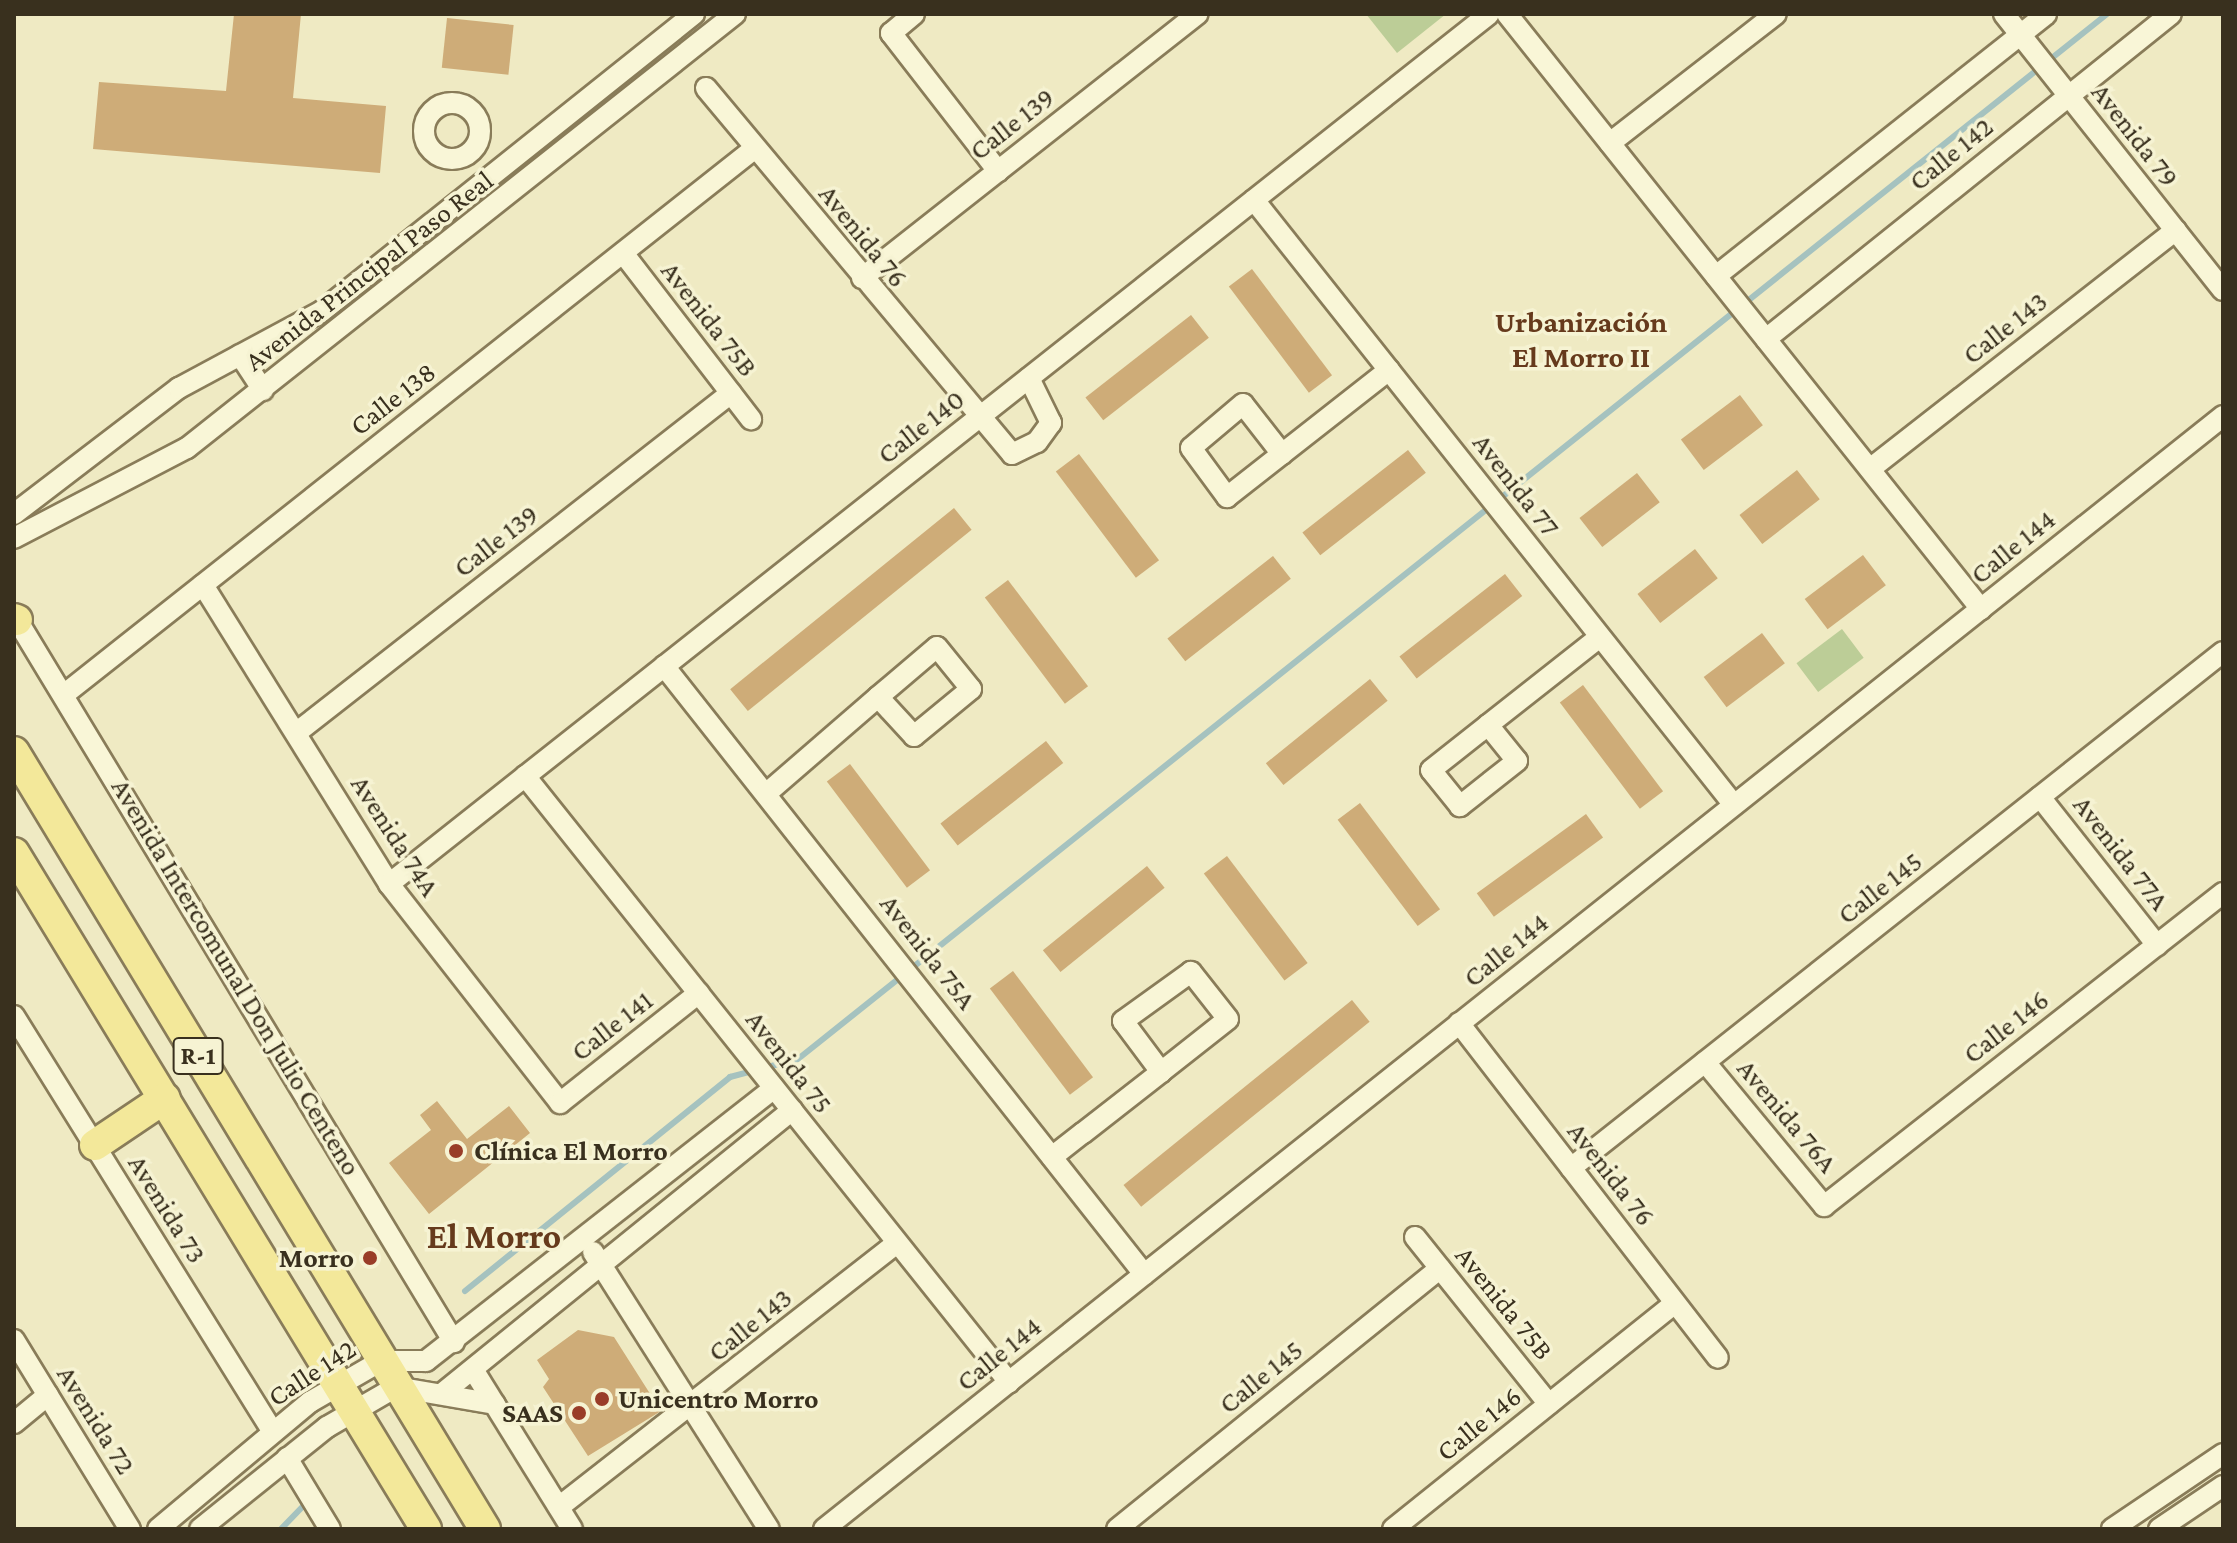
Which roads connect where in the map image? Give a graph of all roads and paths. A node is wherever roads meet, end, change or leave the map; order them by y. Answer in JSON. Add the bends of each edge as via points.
{"nodes":[{"id":1,"x":694,"y":14,"type":"edge"},
{"id":2,"x":735,"y":14,"type":"edge"},
{"id":3,"x":914,"y":14,"type":"edge"},
{"id":4,"x":1197,"y":14,"type":"edge"},
{"id":5,"x":1489,"y":14,"type":"edge"},
{"id":6,"x":1507,"y":14,"type":"edge"},
{"id":7,"x":1776,"y":14,"type":"edge"},
{"id":8,"x":2004,"y":14,"type":"edge"},
{"id":9,"x":2046,"y":14,"type":"edge"},
{"id":10,"x":2171,"y":14,"type":"edge"},
{"id":11,"x":2020,"y":34,"type":"junction"},
{"id":12,"x":706,"y":88,"type":"dead end"},
{"id":13,"x":2069,"y":96,"type":"junction"},
{"id":14,"x":1610,"y":143,"type":"junction"},
{"id":15,"x":755,"y":148,"type":"junction"},
{"id":16,"x":468,"y":153,"type":"dead end"},
{"id":17,"x":998,"y":171,"type":"junction"},
{"id":18,"x":482,"y":184,"type":"junction"},
{"id":19,"x":1254,"y":200,"type":"junction"},
{"id":20,"x":498,"y":205,"type":"junction"},
{"id":21,"x":2176,"y":230,"type":"junction"},
{"id":22,"x":623,"y":253,"type":"junction"},
{"id":23,"x":1716,"y":276,"type":"junction"},
{"id":24,"x":862,"y":278,"type":"junction"},
{"id":25,"x":2223,"y":290,"type":"edge"},
{"id":26,"x":1759,"y":330,"type":"junction"},
{"id":27,"x":240,"y":355,"type":"junction"},
{"id":28,"x":1389,"y":370,"type":"junction"},
{"id":29,"x":1029,"y":378,"type":"junction"},
{"id":30,"x":263,"y":390,"type":"junction"},
{"id":31,"x":731,"y":393,"type":"junction"},
{"id":32,"x":2223,"y":416,"type":"edge"},
{"id":33,"x":751,"y":419,"type":"dead end"},
{"id":34,"x":977,"y":419,"type":"junction"},
{"id":35,"x":1282,"y":454,"type":"junction"},
{"id":36,"x":1870,"y":469,"type":"junction"},
{"id":37,"x":14,"y":514,"type":"edge"},
{"id":38,"x":14,"y":538,"type":"edge"},
{"id":39,"x":203,"y":585,"type":"junction"},
{"id":40,"x":1981,"y":609,"type":"junction"},
{"id":41,"x":15,"y":618,"type":"edge"},
{"id":42,"x":1600,"y":637,"type":"junction"},
{"id":43,"x":2223,"y":652,"type":"edge"},
{"id":44,"x":664,"y":666,"type":"junction"},
{"id":45,"x":66,"y":693,"type":"junction"},
{"id":46,"x":878,"y":697,"type":"junction"},
{"id":47,"x":1488,"y":725,"type":"dead end"},
{"id":48,"x":296,"y":733,"type":"junction"},
{"id":49,"x":14,"y":752,"type":"edge"},
{"id":50,"x":525,"y":776,"type":"junction"},
{"id":51,"x":767,"y":793,"type":"junction"},
{"id":52,"x":2040,"y":797,"type":"junction"},
{"id":53,"x":1734,"y":805,"type":"junction"},
{"id":54,"x":14,"y":853,"type":"edge"},
{"id":55,"x":389,"y":884,"type":"junction"},
{"id":56,"x":2223,"y":893,"type":"edge"},
{"id":57,"x":2157,"y":945,"type":"junction"},
{"id":58,"x":699,"y":993,"type":"junction"},
{"id":59,"x":14,"y":1016,"type":"edge"},
{"id":60,"x":1459,"y":1023,"type":"junction"},
{"id":61,"x":1705,"y":1062,"type":"junction"},
{"id":62,"x":1161,"y":1072,"type":"junction"},
{"id":63,"x":771,"y":1084,"type":"junction"},
{"id":64,"x":165,"y":1098,"type":"junction"},
{"id":65,"x":560,"y":1103,"type":"joint"},
{"id":66,"x":792,"y":1110,"type":"junction"},
{"id":67,"x":95,"y":1145,"type":"junction"},
{"id":68,"x":1052,"y":1157,"type":"junction"},
{"id":69,"x":1571,"y":1168,"type":"junction"},
{"id":70,"x":1824,"y":1206,"type":"joint"},
{"id":71,"x":1415,"y":1237,"type":"dead end"},
{"id":72,"x":586,"y":1240,"type":"junction"},
{"id":73,"x":897,"y":1243,"type":"junction"},
{"id":74,"x":600,"y":1263,"type":"junction"},
{"id":75,"x":1440,"y":1268,"type":"junction"},
{"id":76,"x":1144,"y":1274,"type":"junction"},
{"id":77,"x":1675,"y":1303,"type":"junction"},
{"id":78,"x":14,"y":1340,"type":"edge"},
{"id":79,"x":454,"y":1342,"type":"junction"},
{"id":80,"x":1718,"y":1358,"type":"dead end"},
{"id":81,"x":381,"y":1361,"type":"junction"},
{"id":82,"x":474,"y":1371,"type":"junction"},
{"id":83,"x":1009,"y":1382,"type":"junction"},
{"id":84,"x":337,"y":1385,"type":"junction"},
{"id":85,"x":396,"y":1387,"type":"junction"},
{"id":86,"x":444,"y":1392,"type":"junction"},
{"id":87,"x":48,"y":1395,"type":"junction"},
{"id":88,"x":495,"y":1404,"type":"junction"},
{"id":89,"x":1549,"y":1404,"type":"junction"},
{"id":90,"x":691,"y":1408,"type":"junction"},
{"id":91,"x":352,"y":1412,"type":"junction"},
{"id":92,"x":14,"y":1423,"type":"edge"},
{"id":93,"x":273,"y":1432,"type":"junction"},
{"id":94,"x":2223,"y":1454,"type":"edge"},
{"id":95,"x":287,"y":1458,"type":"junction"},
{"id":96,"x":2223,"y":1486,"type":"edge"},
{"id":97,"x":559,"y":1507,"type":"junction"},
{"id":98,"x":130,"y":1529,"type":"edge"},
{"id":99,"x":158,"y":1529,"type":"edge"},
{"id":100,"x":200,"y":1529,"type":"edge"},
{"id":101,"x":330,"y":1529,"type":"edge"},
{"id":102,"x":426,"y":1529,"type":"edge"},
{"id":103,"x":485,"y":1529,"type":"edge"},
{"id":104,"x":572,"y":1529,"type":"edge"},
{"id":105,"x":769,"y":1529,"type":"edge"},
{"id":106,"x":824,"y":1529,"type":"edge"},
{"id":107,"x":1117,"y":1529,"type":"edge"},
{"id":108,"x":1393,"y":1529,"type":"edge"},
{"id":109,"x":2112,"y":1529,"type":"edge"},
{"id":110,"x":2159,"y":1529,"type":"edge"}],
"edges":[{"from":1,"to":18,"type":"street","name":"Avenida Principal Paso Real"},
{"from":2,"to":20,"type":"street","name":"Avenida Principal Paso Real"},
{"from":3,"to":17,"type":"street","via":[[891,33]]},
{"from":4,"to":17,"type":"street","name":"Calle 139"},
{"from":5,"to":19,"type":"street","name":"Calle 140"},
{"from":6,"to":14,"type":"street"},
{"from":7,"to":14,"type":"street"},
{"from":8,"to":11,"type":"street","name":"Avenida 79"},
{"from":9,"to":11,"type":"street","name":"Calle 142"},
{"from":10,"to":13,"type":"street","name":"Calle 142"},
{"from":11,"to":13,"type":"street","name":"Avenida 79"},
{"from":11,"to":23,"type":"street","name":"Calle 142"},
{"from":12,"to":15,"type":"street","name":"Avenida 76"},
{"from":13,"to":21,"type":"street","name":"Avenida 79"},
{"from":13,"to":26,"type":"street","name":"Calle 142"},
{"from":14,"to":23,"type":"street"},
{"from":15,"to":22,"type":"street","name":"Calle 138"},
{"from":15,"to":24,"type":"street","name":"Avenida 76"},
{"from":16,"to":18,"type":"street"},
{"from":17,"to":24,"type":"street","name":"Calle 139"},
{"from":18,"to":20,"type":"street"},
{"from":18,"to":27,"type":"street","name":"Avenida Principal Paso Real","via":[[322,311]]},
{"from":19,"to":28,"type":"street","name":"Avenida 77"},
{"from":19,"to":29,"type":"street","name":"Calle 140"},
{"from":20,"to":30,"type":"street","name":"Avenida Principal Paso Real"},
{"from":21,"to":25,"type":"street","name":"Avenida 79"},
{"from":21,"to":36,"type":"street","name":"Calle 143"},
{"from":22,"to":31,"type":"street","name":"Avenida 75B"},
{"from":22,"to":39,"type":"street","name":"Calle 138"},
{"from":23,"to":26,"type":"street"},
{"from":24,"to":34,"type":"street","name":"Avenida 76"},
{"from":26,"to":36,"type":"street"},
{"from":27,"to":30,"type":"street"},
{"from":27,"to":37,"type":"street","name":"Avenida Principal Paso Real","via":[[179,388]]},
{"from":28,"to":35,"type":"street"},
{"from":28,"to":42,"type":"street","name":"Avenida 77"},
{"from":29,"to":34,"type":"street","name":"Calle 140"},
{"from":29,"to":34,"type":"street","name":"Avenida 76","via":[[1051,423],[1037,442],[1012,454]]},
{"from":30,"to":38,"type":"street","name":"Avenida Principal Paso Real","via":[[187,448]]},
{"from":31,"to":33,"type":"street","name":"Avenida 75B"},
{"from":31,"to":48,"type":"street","name":"Calle 139"},
{"from":32,"to":40,"type":"street","name":"Calle 144"},
{"from":34,"to":44,"type":"street","name":"Calle 140"},
{"from":35,"to":35,"type":"street","via":[[1227,497],[1191,448],[1243,404]]},
{"from":36,"to":40,"type":"street"},
{"from":39,"to":45,"type":"street","name":"Calle 138"},
{"from":39,"to":48,"type":"street","name":"Avenida 74A"},
{"from":40,"to":53,"type":"street","name":"Calle 144"},
{"from":41,"to":45,"type":"street","name":"Avenida Intercomunal Don Julio Centeno"},
{"from":42,"to":47,"type":"street"},
{"from":42,"to":53,"type":"street","name":"Avenida 77"},
{"from":43,"to":52,"type":"street","name":"Calle 145"},
{"from":44,"to":50,"type":"street","name":"Calle 140"},
{"from":44,"to":51,"type":"street","name":"Avenida 75A"},
{"from":45,"to":79,"type":"street","name":"Avenida Intercomunal Don Julio Centeno"},
{"from":46,"to":46,"type":"street","via":[[937,647],[971,689],[914,736]]},
{"from":46,"to":51,"type":"street"},
{"from":48,"to":55,"type":"street","name":"Avenida 74A"},
{"from":49,"to":81,"type":"main road","number":"R-1"},
{"from":50,"to":55,"type":"street","name":"Calle 140"},
{"from":50,"to":58,"type":"street","name":"Avenida 75"},
{"from":51,"to":68,"type":"street","name":"Avenida 75A"},
{"from":52,"to":57,"type":"street","name":"Avenida 77A"},
{"from":52,"to":61,"type":"street","name":"Calle 145"},
{"from":53,"to":60,"type":"street","name":"Calle 144"},
{"from":54,"to":64,"type":"main road","number":"R-1"},
{"from":55,"to":65,"type":"street","name":"Avenida 74A"},
{"from":56,"to":57,"type":"street","name":"Calle 146"},
{"from":57,"to":70,"type":"street","name":"Calle 146"},
{"from":58,"to":63,"type":"street","name":"Avenida 75"},
{"from":58,"to":65,"type":"street","name":"Calle 141"},
{"from":59,"to":67,"type":"street","name":"Avenida 73"},
{"from":60,"to":69,"type":"street","name":"Avenida 76"},
{"from":60,"to":76,"type":"street","name":"Calle 144"},
{"from":61,"to":69,"type":"street","name":"Calle 145"},
{"from":61,"to":70,"type":"street","name":"Avenida 76A"},
{"from":62,"to":62,"type":"street","via":[[1228,1019],[1191,972],[1123,1021]]},
{"from":62,"to":68,"type":"street"},
{"from":63,"to":66,"type":"street","name":"Avenida 75"},
{"from":63,"to":72,"type":"street","name":"Calle 142"},
{"from":64,"to":67,"type":"main road"},
{"from":64,"to":84,"type":"main road","number":"R-1"},
{"from":66,"to":73,"type":"street","name":"Avenida 75"},
{"from":66,"to":74,"type":"street"},
{"from":67,"to":93,"type":"street","name":"Avenida 73"},
{"from":68,"to":76,"type":"street","name":"Avenida 75A"},
{"from":69,"to":77,"type":"street","name":"Avenida 76"},
{"from":71,"to":75,"type":"street","name":"Avenida 75B"},
{"from":72,"to":74,"type":"street"},
{"from":72,"to":79,"type":"street","name":"Calle 142"},
{"from":73,"to":83,"type":"street","name":"Avenida 75"},
{"from":73,"to":90,"type":"street","name":"Calle 143"},
{"from":74,"to":82,"type":"street"},
{"from":74,"to":90,"type":"street"},
{"from":75,"to":89,"type":"street","name":"Avenida 75B"},
{"from":75,"to":107,"type":"street","name":"Calle 145"},
{"from":76,"to":83,"type":"street","name":"Calle 144"},
{"from":77,"to":80,"type":"street","name":"Avenida 76"},
{"from":77,"to":89,"type":"street","name":"Calle 146"},
{"from":78,"to":87,"type":"street","name":"Avenida 72"},
{"from":79,"to":81,"type":"street","name":"Calle 142","via":[[426,1361]]},
{"from":81,"to":84,"type":"street","name":"Calle 142"},
{"from":81,"to":85,"type":"main road","number":"R-1"},
{"from":82,"to":86,"type":"street"},
{"from":82,"to":88,"type":"street"},
{"from":83,"to":106,"type":"street","name":"Calle 144"},
{"from":84,"to":91,"type":"main road","number":"R-1"},
{"from":84,"to":93,"type":"street","name":"Calle 142"},
{"from":85,"to":86,"type":"street"},
{"from":85,"to":91,"type":"street","name":"Calle 142"},
{"from":85,"to":103,"type":"main road","number":"R-1"},
{"from":86,"to":88,"type":"street"},
{"from":87,"to":92,"type":"street"},
{"from":87,"to":98,"type":"street","name":"Avenida 72"},
{"from":88,"to":97,"type":"street"},
{"from":89,"to":108,"type":"street","name":"Calle 146"},
{"from":90,"to":97,"type":"street","name":"Calle 143"},
{"from":90,"to":105,"type":"street"},
{"from":91,"to":95,"type":"street","name":"Calle 142"},
{"from":91,"to":102,"type":"main road","number":"R-1"},
{"from":93,"to":99,"type":"street","name":"Calle 142"},
{"from":94,"to":109,"type":"street"},
{"from":95,"to":100,"type":"street","name":"Calle 142"},
{"from":95,"to":101,"type":"street"},
{"from":96,"to":110,"type":"street"},
{"from":97,"to":104,"type":"street"}]}
